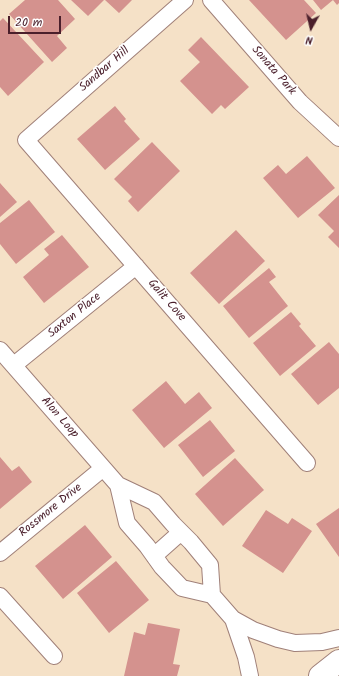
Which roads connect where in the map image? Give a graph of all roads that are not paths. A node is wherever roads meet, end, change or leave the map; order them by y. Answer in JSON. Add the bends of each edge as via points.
{"nodes":[{"id":1,"x":185,"y":0,"type":"edge"},
{"id":2,"x":211,"y":0,"type":"edge"},
{"id":3,"x":339,"y":138,"type":"edge"},
{"id":4,"x":26,"y":140,"type":"joint"},
{"id":5,"x":136,"y":266,"type":"junction"},
{"id":6,"x":0,"y":350,"type":"edge"},
{"id":7,"x":14,"y":365,"type":"junction"},
{"id":8,"x":307,"y":463,"type":"dead end"},
{"id":9,"x":102,"y":469,"type":"junction"},
{"id":10,"x":118,"y":485,"type":"junction"},
{"id":11,"x":181,"y":532,"type":"junction"},
{"id":12,"x":0,"y":552,"type":"edge"},
{"id":13,"x":154,"y":556,"type":"junction"},
{"id":14,"x":212,"y":595,"type":"junction"},
{"id":15,"x":0,"y":596,"type":"edge"},
{"id":16,"x":233,"y":619,"type":"junction"},
{"id":17,"x":339,"y":638,"type":"edge"},
{"id":18,"x":54,"y":656,"type":"dead end"},
{"id":19,"x":339,"y":661,"type":"edge"},
{"id":20,"x":250,"y":676,"type":"edge"},
{"id":21,"x":320,"y":676,"type":"edge"}],
"edges":[{"from":1,"to":4,"type":"street","name":"Sandbar Hill"},
{"from":2,"to":3,"type":"street","name":"Sonata Park","via":[[300,102]]},
{"from":4,"to":5,"type":"street","name":"Galit Cove"},
{"from":5,"to":7,"type":"street","name":"Saxton Place"},
{"from":5,"to":8,"type":"street","name":"Galit Cove"},
{"from":6,"to":7,"type":"street","name":"Alon Loop"},
{"from":7,"to":9,"type":"street","name":"Alon Loop"},
{"from":9,"to":10,"type":"street","name":"Alon Loop"},
{"from":9,"to":12,"type":"street","name":"Rossmore Drive"},
{"from":10,"to":11,"type":"street","name":"Alon Loop","via":[[154,502]]},
{"from":10,"to":13,"type":"street","via":[[127,523]]},
{"from":11,"to":13,"type":"street"},
{"from":11,"to":14,"type":"street","name":"Alon Loop","via":[[210,565]]},
{"from":13,"to":14,"type":"street","via":[[182,588]]},
{"from":14,"to":16,"type":"street"},
{"from":15,"to":18,"type":"street"},
{"from":16,"to":17,"type":"street","via":[[253,630],[295,643],[322,642]]},
{"from":16,"to":20,"type":"street"},
{"from":19,"to":21,"type":"main road"}]}
